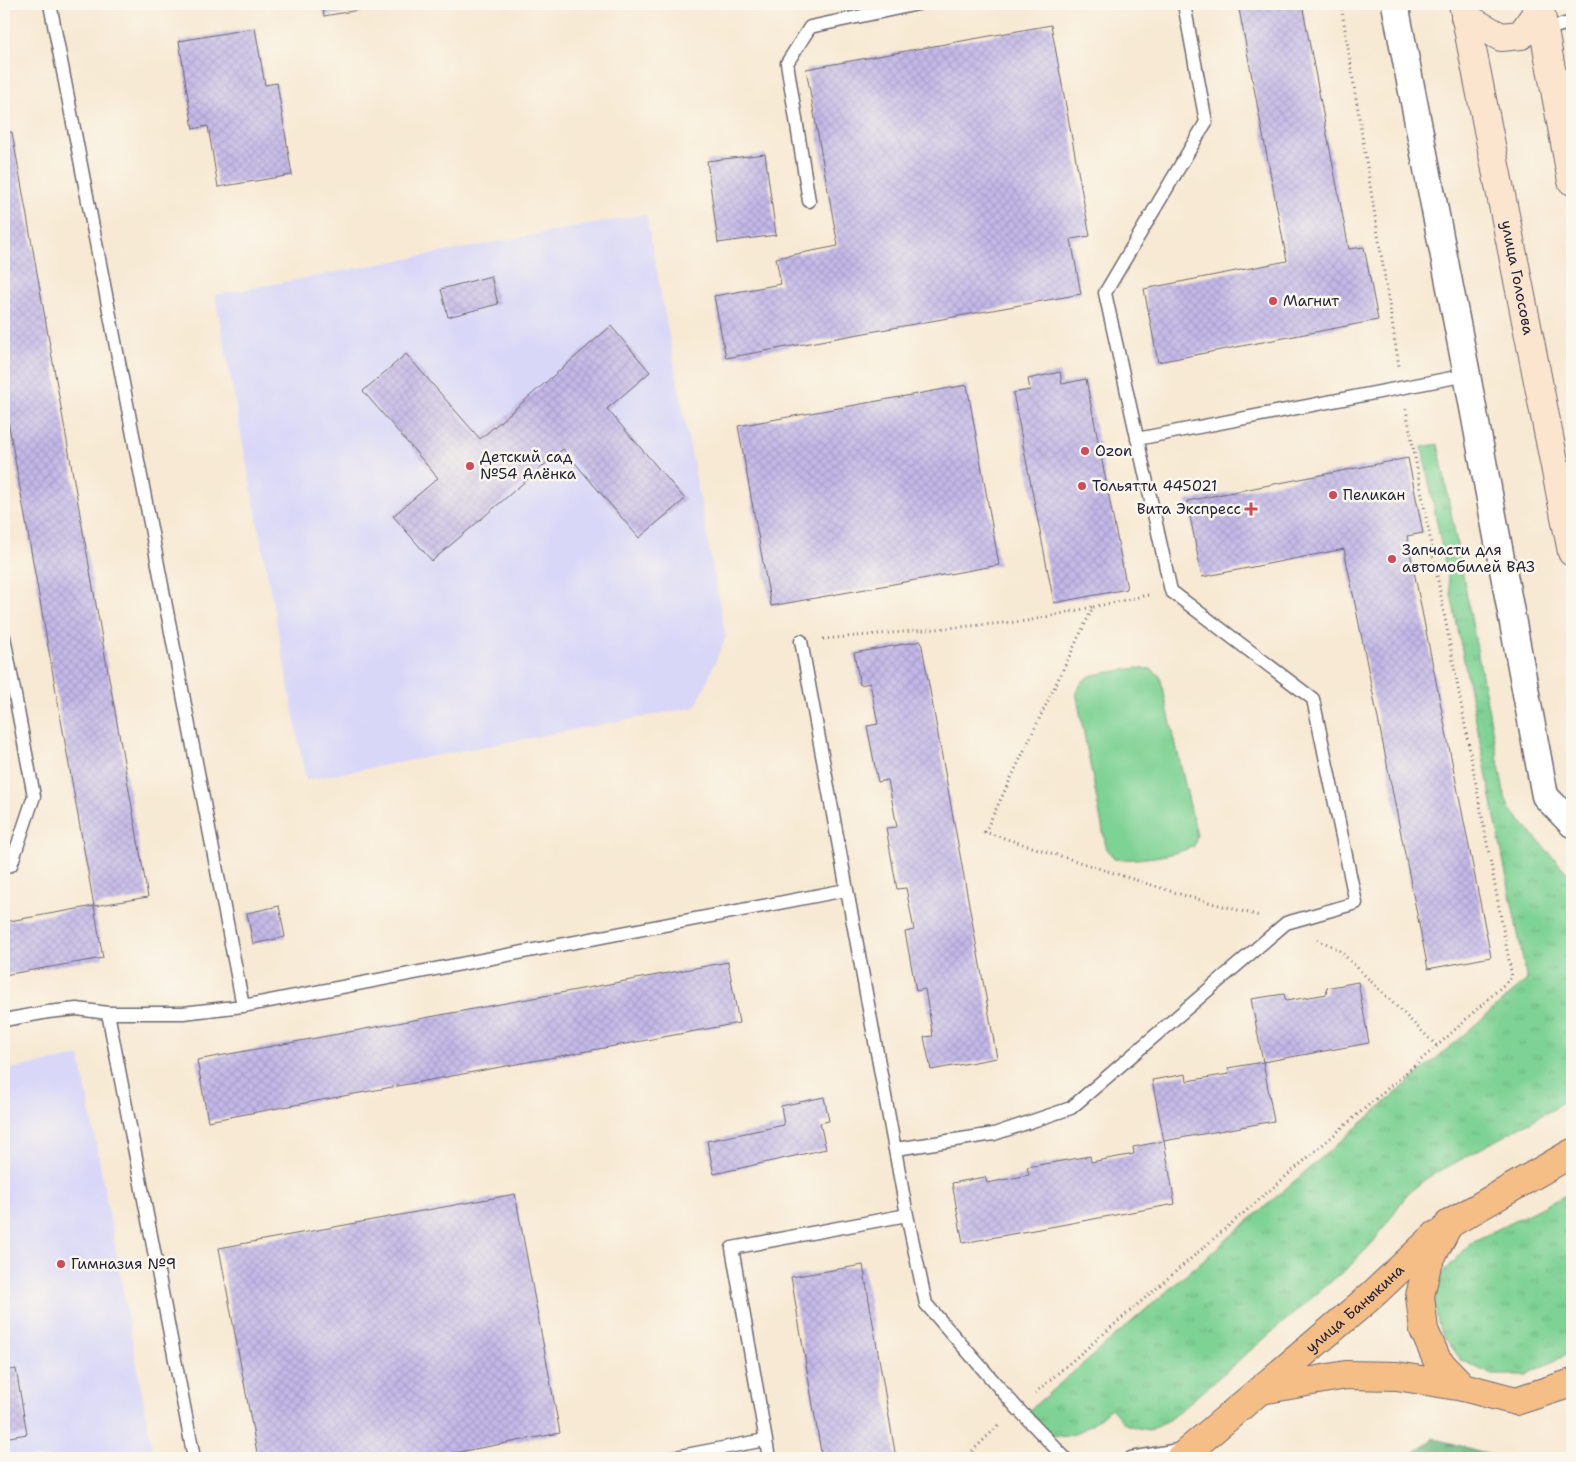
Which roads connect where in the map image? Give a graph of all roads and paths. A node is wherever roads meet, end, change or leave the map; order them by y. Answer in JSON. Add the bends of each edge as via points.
{"nodes":[{"id":1,"x":50,"y":4,"type":"edge"},
{"id":2,"x":918,"y":4,"type":"edge"},
{"id":3,"x":1184,"y":4,"type":"edge"},
{"id":4,"x":1395,"y":4,"type":"edge"},
{"id":5,"x":1464,"y":10,"type":"edge"},
{"id":6,"x":1541,"y":14,"type":"edge"},
{"id":7,"x":1572,"y":22,"type":"edge"},
{"id":8,"x":1572,"y":181,"type":"edge"},
{"id":9,"x":809,"y":201,"type":"dead end"},
{"id":10,"x":1467,"y":375,"type":"junction"},
{"id":11,"x":1138,"y":439,"type":"junction"},
{"id":12,"x":1572,"y":552,"type":"edge"},
{"id":13,"x":1171,"y":590,"type":"junction"},
{"id":14,"x":1093,"y":607,"type":"junction"},
{"id":15,"x":4,"y":637,"type":"edge"},
{"id":16,"x":801,"y":641,"type":"joint"},
{"id":17,"x":1572,"y":824,"type":"edge"},
{"id":18,"x":4,"y":866,"type":"edge"},
{"id":19,"x":846,"y":890,"type":"junction"},
{"id":20,"x":1286,"y":923,"type":"junction"},
{"id":21,"x":243,"y":1006,"type":"junction"},
{"id":22,"x":108,"y":1013,"type":"junction"},
{"id":23,"x":4,"y":1020,"type":"edge"},
{"id":24,"x":1437,"y":1046,"type":"dead end"},
{"id":25,"x":896,"y":1149,"type":"junction"},
{"id":26,"x":1572,"y":1153,"type":"edge"},
{"id":27,"x":907,"y":1215,"type":"junction"},
{"id":28,"x":1449,"y":1224,"type":"junction"},
{"id":29,"x":1572,"y":1383,"type":"edge"},
{"id":30,"x":1463,"y":1387,"type":"junction"},
{"id":31,"x":1260,"y":1390,"type":"junction"},
{"id":32,"x":765,"y":1440,"type":"junction"},
{"id":33,"x":1186,"y":1453,"type":"edge"},
{"id":34,"x":194,"y":1458,"type":"edge"},
{"id":35,"x":670,"y":1458,"type":"edge"},
{"id":36,"x":769,"y":1458,"type":"edge"},
{"id":37,"x":1065,"y":1458,"type":"edge"},
{"id":38,"x":1131,"y":1458,"type":"edge"}],
"edges":[{"from":1,"to":21,"type":"lane"},
{"from":2,"to":9,"type":"lane","via":[[810,27],[787,63]]},
{"from":3,"to":11,"type":"lane","via":[[1206,122],[1105,293]]},
{"from":4,"to":10,"type":"street"},
{"from":5,"to":6,"type":"main road","via":[[1501,37],[1521,35]]},
{"from":5,"to":12,"type":"main road","name":"улица Голосова"},
{"from":6,"to":7,"type":"lane"},
{"from":6,"to":8,"type":"main road"},
{"from":10,"to":11,"type":"lane"},
{"from":10,"to":17,"type":"street","via":[[1545,796]]},
{"from":11,"to":13,"type":"lane"},
{"from":13,"to":14,"type":"path"},
{"from":13,"to":20,"type":"lane","via":[[1313,699],[1356,903]]},
{"from":14,"to":16,"type":"path","via":[[1027,621]]},
{"from":14,"to":20,"type":"path","via":[[985,832],[1186,896]]},
{"from":15,"to":18,"type":"lane","via":[[34,796],[11,865]]},
{"from":16,"to":19,"type":"lane"},
{"from":19,"to":21,"type":"lane"},
{"from":19,"to":25,"type":"lane"},
{"from":20,"to":24,"type":"path","via":[[1338,949]]},
{"from":20,"to":25,"type":"lane","via":[[1071,1108],[994,1134]]},
{"from":21,"to":22,"type":"lane","via":[[183,1013]]},
{"from":22,"to":23,"type":"lane","via":[[77,1009]]},
{"from":22,"to":34,"type":"lane"},
{"from":25,"to":27,"type":"lane"},
{"from":26,"to":28,"type":"main road","name":"улица Баныкина"},
{"from":27,"to":32,"type":"lane","via":[[732,1248]]},
{"from":27,"to":37,"type":"lane","via":[[926,1304]]},
{"from":28,"to":30,"type":"main road","via":[[1427,1265],[1420,1296],[1424,1330],[1437,1360]]},
{"from":28,"to":31,"type":"main road","name":"улица Баныкина","via":[[1371,1296]]},
{"from":29,"to":30,"type":"main road","name":"улица Баныкина","via":[[1516,1400]]},
{"from":30,"to":31,"type":"main road","name":"улица Баныкина","via":[[1397,1376],[1346,1374]]},
{"from":31,"to":33,"type":"main road","name":"улица Баныкина"},
{"from":32,"to":35,"type":"lane"},
{"from":32,"to":36,"type":"lane"},
{"from":33,"to":38,"type":"lane"}]}
